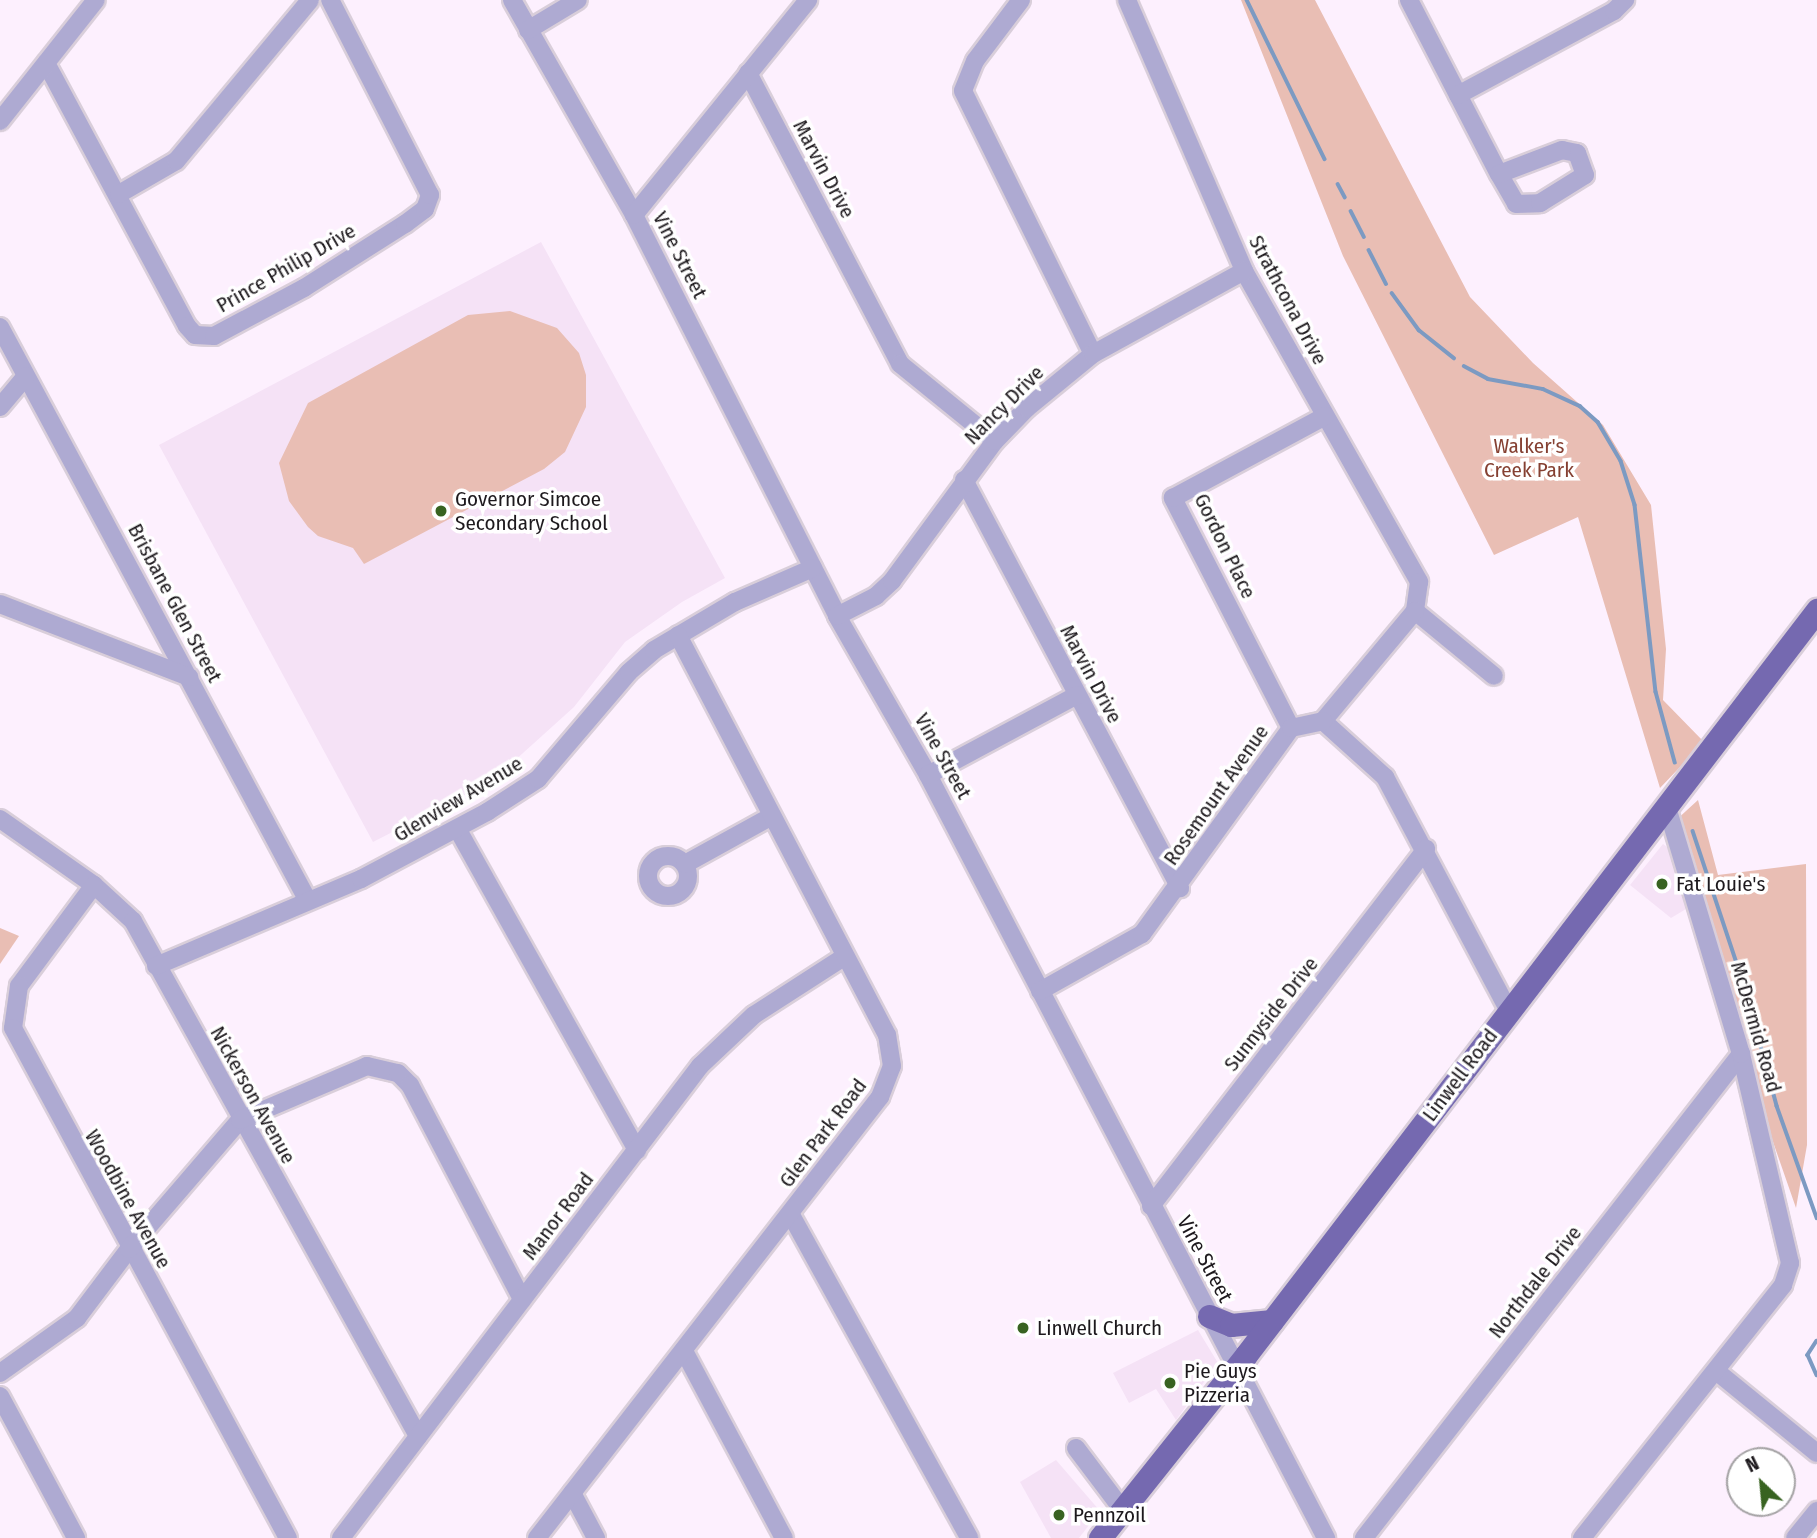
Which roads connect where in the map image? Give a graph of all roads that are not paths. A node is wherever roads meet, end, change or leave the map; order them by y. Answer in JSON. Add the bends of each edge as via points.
{"nodes":[{"id":1,"x":96,"y":0,"type":"edge"},
{"id":2,"x":310,"y":0,"type":"edge"},
{"id":3,"x":330,"y":0,"type":"edge"},
{"id":4,"x":512,"y":0,"type":"edge"},
{"id":5,"x":578,"y":0,"type":"edge"},
{"id":6,"x":808,"y":0,"type":"edge"},
{"id":7,"x":1021,"y":0,"type":"edge"},
{"id":8,"x":1127,"y":0,"type":"edge"},
{"id":9,"x":1409,"y":0,"type":"edge"},
{"id":10,"x":1625,"y":0,"type":"edge"},
{"id":11,"x":528,"y":30,"type":"junction"},
{"id":12,"x":46,"y":63,"type":"junction"},
{"id":13,"x":748,"y":73,"type":"junction"},
{"id":14,"x":1458,"y":95,"type":"junction"},
{"id":15,"x":0,"y":121,"type":"edge"},
{"id":16,"x":1499,"y":174,"type":"dead end"},
{"id":17,"x":118,"y":194,"type":"junction"},
{"id":18,"x":634,"y":215,"type":"junction"},
{"id":19,"x":1244,"y":271,"type":"junction"},
{"id":20,"x":0,"y":327,"type":"edge"},
{"id":21,"x":1093,"y":354,"type":"junction"},
{"id":22,"x":26,"y":376,"type":"junction"},
{"id":23,"x":0,"y":407,"type":"edge"},
{"id":24,"x":1325,"y":416,"type":"junction"},
{"id":25,"x":995,"y":441,"type":"junction"},
{"id":26,"x":964,"y":481,"type":"junction"},
{"id":27,"x":813,"y":568,"type":"junction"},
{"id":28,"x":0,"y":604,"type":"edge"},
{"id":29,"x":1817,"y":610,"type":"edge"},
{"id":30,"x":1415,"y":611,"type":"junction"},
{"id":31,"x":837,"y":616,"type":"junction"},
{"id":32,"x":678,"y":635,"type":"junction"},
{"id":33,"x":1494,"y":676,"type":"dead end"},
{"id":34,"x":189,"y":677,"type":"junction"},
{"id":35,"x":1077,"y":695,"type":"junction"},
{"id":36,"x":1323,"y":720,"type":"junction"},
{"id":37,"x":1291,"y":728,"type":"junction"},
{"id":38,"x":929,"y":775,"type":"junction"},
{"id":39,"x":1667,"y":807,"type":"junction"},
{"id":40,"x":770,"y":817,"type":"junction"},
{"id":41,"x":0,"y":819,"type":"edge"},
{"id":42,"x":458,"y":830,"type":"junction"},
{"id":43,"x":1426,"y":849,"type":"junction"},
{"id":44,"x":685,"y":864,"type":"dead end"},
{"id":45,"x":94,"y":886,"type":"junction"},
{"id":46,"x":1180,"y":888,"type":"junction"},
{"id":47,"x":308,"y":901,"type":"junction"},
{"id":48,"x":844,"y":957,"type":"junction"},
{"id":49,"x":156,"y":966,"type":"junction"},
{"id":50,"x":1040,"y":991,"type":"junction"},
{"id":51,"x":1509,"y":1011,"type":"junction"},
{"id":52,"x":1741,"y":1054,"type":"junction"},
{"id":53,"x":240,"y":1120,"type":"junction"},
{"id":54,"x":637,"y":1150,"type":"junction"},
{"id":55,"x":1151,"y":1206,"type":"junction"},
{"id":56,"x":791,"y":1215,"type":"junction"},
{"id":57,"x":129,"y":1249,"type":"junction"},
{"id":58,"x":522,"y":1300,"type":"junction"},
{"id":59,"x":1209,"y":1316,"type":"junction"},
{"id":60,"x":1272,"y":1321,"type":"junction"},
{"id":61,"x":684,"y":1351,"type":"junction"},
{"id":62,"x":1236,"y":1368,"type":"junction"},
{"id":63,"x":1716,"y":1371,"type":"junction"},
{"id":64,"x":0,"y":1373,"type":"edge"},
{"id":65,"x":0,"y":1396,"type":"edge"},
{"id":66,"x":418,"y":1436,"type":"junction"},
{"id":67,"x":1076,"y":1448,"type":"dead end"},
{"id":68,"x":1817,"y":1454,"type":"edge"},
{"id":69,"x":572,"y":1493,"type":"junction"},
{"id":70,"x":1122,"y":1510,"type":"junction"},
{"id":71,"x":1817,"y":1511,"type":"edge"},
{"id":72,"x":76,"y":1538,"type":"edge"},
{"id":73,"x":288,"y":1538,"type":"edge"},
{"id":74,"x":341,"y":1538,"type":"edge"},
{"id":75,"x":537,"y":1538,"type":"edge"},
{"id":76,"x":596,"y":1538,"type":"edge"},
{"id":77,"x":784,"y":1538,"type":"edge"},
{"id":78,"x":969,"y":1538,"type":"edge"},
{"id":79,"x":1101,"y":1538,"type":"edge"},
{"id":80,"x":1326,"y":1538,"type":"edge"},
{"id":81,"x":1364,"y":1538,"type":"edge"},
{"id":82,"x":1582,"y":1538,"type":"edge"},
{"id":83,"x":1795,"y":1538,"type":"edge"}],
"edges":[{"from":1,"to":12,"type":"street"},
{"from":2,"to":17,"type":"street","via":[[176,160]]},
{"from":3,"to":17,"type":"street","name":"Prince Philip Drive","via":[[425,179],[430,195],[425,209],[304,288],[204,337],[187,326]]},
{"from":4,"to":11,"type":"street","name":"Vine Street"},
{"from":5,"to":11,"type":"street"},
{"from":6,"to":13,"type":"street"},
{"from":7,"to":21,"type":"street","via":[[975,61],[963,91]]},
{"from":8,"to":19,"type":"street","name":"Strathcona Drive"},
{"from":9,"to":14,"type":"street"},
{"from":10,"to":14,"type":"street","via":[[1614,11]]},
{"from":11,"to":18,"type":"street","name":"Vine Street"},
{"from":12,"to":15,"type":"street"},
{"from":12,"to":17,"type":"street","name":"Prince Philip Drive"},
{"from":13,"to":18,"type":"street"},
{"from":13,"to":25,"type":"street","name":"Marvin Drive","via":[[900,364]]},
{"from":14,"to":16,"type":"street"},
{"from":18,"to":27,"type":"street","name":"Vine Street"},
{"from":19,"to":21,"type":"street","name":"Nancy Drive"},
{"from":19,"to":24,"type":"street","name":"Strathcona Drive"},
{"from":20,"to":22,"type":"street","name":"Brisbane Glen Street"},
{"from":21,"to":25,"type":"street","name":"Nancy Drive"},
{"from":22,"to":23,"type":"street"},
{"from":22,"to":34,"type":"street","name":"Brisbane Glen Street"},
{"from":24,"to":30,"type":"street","name":"Strathcona Drive","via":[[1419,582]]},
{"from":24,"to":37,"type":"street","name":"Gordon Place","via":[[1173,498]]},
{"from":25,"to":26,"type":"street","name":"Nancy Drive"},
{"from":26,"to":31,"type":"street","name":"Nancy Drive","via":[[892,581],[876,596]]},
{"from":26,"to":35,"type":"street","name":"Marvin Drive"},
{"from":27,"to":31,"type":"street","name":"Vine Street"},
{"from":27,"to":32,"type":"street","name":"Glenview Avenue","via":[[735,602]]},
{"from":28,"to":34,"type":"street"},
{"from":29,"to":39,"type":"main road","name":"Linwell Road"},
{"from":30,"to":33,"type":"street"},
{"from":30,"to":36,"type":"street"},
{"from":31,"to":38,"type":"street","name":"Vine Street"},
{"from":32,"to":40,"type":"street","name":"Glen Park Road"},
{"from":32,"to":42,"type":"street","name":"Glenview Avenue","via":[[629,672],[537,779]]},
{"from":34,"to":47,"type":"street","name":"Brisbane Glen Street"},
{"from":35,"to":38,"type":"street"},
{"from":35,"to":46,"type":"street","name":"Marvin Drive"},
{"from":36,"to":37,"type":"street","name":"Rosemount Avenue"},
{"from":36,"to":43,"type":"street","via":[[1385,777]]},
{"from":37,"to":46,"type":"street","name":"Rosemount Avenue"},
{"from":38,"to":50,"type":"street","name":"Vine Street"},
{"from":39,"to":51,"type":"main road","name":"Linwell Road"},
{"from":39,"to":52,"type":"street","name":"McDermid Road"},
{"from":40,"to":44,"type":"street"},
{"from":40,"to":48,"type":"street","name":"Glen Park Road"},
{"from":41,"to":45,"type":"street","name":"Nickerson Avenue"},
{"from":42,"to":47,"type":"street","name":"Glenview Avenue"},
{"from":42,"to":54,"type":"street"},
{"from":43,"to":51,"type":"street"},
{"from":43,"to":55,"type":"street","name":"Sunnyside Drive"},
{"from":45,"to":49,"type":"street","name":"Nickerson Avenue","via":[[133,921]]},
{"from":45,"to":57,"type":"street","name":"Woodbine Avenue","via":[[19,986],[13,1028]]},
{"from":46,"to":50,"type":"street","name":"Rosemount Avenue","via":[[1142,934]]},
{"from":47,"to":49,"type":"street","name":"Glenview Avenue"},
{"from":48,"to":54,"type":"street","name":"Manor Road","via":[[786,992],[722,1044]]},
{"from":48,"to":56,"type":"street","name":"Glen Park Road","via":[[887,1035],[893,1056],[889,1083]]},
{"from":49,"to":53,"type":"street","name":"Nickerson Avenue"},
{"from":50,"to":55,"type":"street","name":"Vine Street"},
{"from":51,"to":60,"type":"main road","name":"Linwell Road"},
{"from":52,"to":63,"type":"street","name":"McDermid Road","via":[[1790,1263],[1783,1285]]},
{"from":52,"to":81,"type":"street","name":"Northdale Drive"},
{"from":53,"to":57,"type":"street"},
{"from":53,"to":58,"type":"street","via":[[349,1070],[367,1066],[398,1073],[410,1086]]},
{"from":53,"to":66,"type":"street","name":"Nickerson Avenue"},
{"from":54,"to":58,"type":"street","name":"Manor Road"},
{"from":55,"to":59,"type":"street","name":"Vine Street"},
{"from":56,"to":61,"type":"street","name":"Glen Park Road"},
{"from":56,"to":78,"type":"street"},
{"from":57,"to":64,"type":"street","via":[[77,1318]]},
{"from":57,"to":73,"type":"street","name":"Woodbine Avenue"},
{"from":58,"to":66,"type":"street","name":"Manor Road"},
{"from":59,"to":60,"type":"main road","via":[[1231,1325]]},
{"from":59,"to":62,"type":"street","name":"Vine Street"},
{"from":60,"to":62,"type":"main road","name":"Linwell Road"},
{"from":61,"to":69,"type":"street","name":"Glen Park Road"},
{"from":61,"to":77,"type":"street"},
{"from":62,"to":70,"type":"main road","name":"Linwell Road"},
{"from":62,"to":80,"type":"street","name":"Vine Street"},
{"from":63,"to":68,"type":"street"},
{"from":63,"to":82,"type":"street"},
{"from":65,"to":72,"type":"street"},
{"from":66,"to":74,"type":"street","name":"Manor Road"},
{"from":67,"to":70,"type":"street"},
{"from":69,"to":75,"type":"street","name":"Glen Park Road"},
{"from":69,"to":76,"type":"street"},
{"from":70,"to":79,"type":"main road","name":"Linwell Road"},
{"from":71,"to":83,"type":"street"}]}
